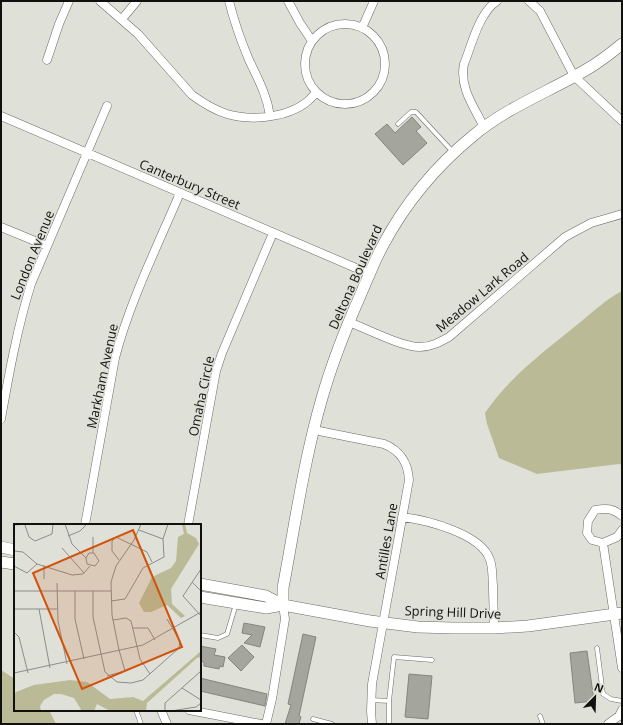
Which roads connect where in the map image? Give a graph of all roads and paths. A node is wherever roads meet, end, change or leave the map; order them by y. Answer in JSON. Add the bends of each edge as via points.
{"nodes":[{"id":1,"x":69,"y":1,"type":"edge"},
{"id":2,"x":100,"y":1,"type":"edge"},
{"id":3,"x":137,"y":1,"type":"edge"},
{"id":4,"x":229,"y":1,"type":"edge"},
{"id":5,"x":288,"y":1,"type":"edge"},
{"id":6,"x":374,"y":1,"type":"edge"},
{"id":7,"x":497,"y":1,"type":"edge"},
{"id":8,"x":529,"y":1,"type":"edge"},
{"id":9,"x":122,"y":19,"type":"junction"},
{"id":10,"x":362,"y":28,"type":"junction"},
{"id":11,"x":312,"y":40,"type":"junction"},
{"id":12,"x":622,"y":44,"type":"edge"},
{"id":13,"x":47,"y":60,"type":"dead end"},
{"id":14,"x":574,"y":76,"type":"junction"},
{"id":15,"x":316,"y":92,"type":"junction"},
{"id":16,"x":106,"y":106,"type":"dead end"},
{"id":17,"x":1,"y":116,"type":"edge"},
{"id":18,"x":270,"y":116,"type":"junction"},
{"id":19,"x":622,"y":121,"type":"edge"},
{"id":20,"x":398,"y":124,"type":"dead end"},
{"id":21,"x":484,"y":127,"type":"junction"},
{"id":22,"x":87,"y":153,"type":"junction"},
{"id":23,"x":453,"y":153,"type":"junction"},
{"id":24,"x":180,"y":193,"type":"junction"},
{"id":25,"x":622,"y":214,"type":"edge"},
{"id":26,"x":1,"y":227,"type":"edge"},
{"id":27,"x":273,"y":233,"type":"junction"},
{"id":28,"x":47,"y":246,"type":"junction"},
{"id":29,"x":370,"y":274,"type":"junction"},
{"id":30,"x":349,"y":322,"type":"junction"},
{"id":31,"x":1,"y":420,"type":"edge"},
{"id":32,"x":314,"y":430,"type":"junction"},
{"id":33,"x":622,"y":516,"type":"edge"},
{"id":34,"x":402,"y":517,"type":"junction"},
{"id":35,"x":85,"y":524,"type":"edge"},
{"id":36,"x":188,"y":524,"type":"edge"},
{"id":37,"x":622,"y":530,"type":"edge"},
{"id":38,"x":603,"y":543,"type":"junction"},
{"id":39,"x":1,"y":548,"type":"edge"},
{"id":40,"x":14,"y":550,"type":"edge"},
{"id":41,"x":1,"y":562,"type":"edge"},
{"id":42,"x":14,"y":564,"type":"edge"},
{"id":43,"x":201,"y":584,"type":"edge"},
{"id":44,"x":201,"y":597,"type":"edge"},
{"id":45,"x":236,"y":603,"type":"junction"},
{"id":46,"x":283,"y":605,"type":"junction"},
{"id":47,"x":618,"y":614,"type":"edge"},
{"id":48,"x":383,"y":623,"type":"junction"},
{"id":49,"x":494,"y":628,"type":"junction"},
{"id":50,"x":201,"y":635,"type":"edge"},
{"id":51,"x":597,"y":648,"type":"dead end"},
{"id":52,"x":621,"y":658,"type":"edge"},
{"id":53,"x":432,"y":660,"type":"dead end"},
{"id":54,"x":622,"y":668,"type":"edge"},
{"id":55,"x":371,"y":700,"type":"junction"},
{"id":56,"x":389,"y":701,"type":"junction"},
{"id":57,"x":622,"y":701,"type":"edge"},
{"id":58,"x":136,"y":711,"type":"edge"},
{"id":59,"x":161,"y":711,"type":"edge"},
{"id":60,"x":194,"y":711,"type":"edge"},
{"id":61,"x":622,"y":711,"type":"edge"},
{"id":62,"x":540,"y":716,"type":"dead end"},
{"id":63,"x":313,"y":719,"type":"dead end"},
{"id":64,"x":389,"y":723,"type":"dead end"},
{"id":65,"x":141,"y":724,"type":"edge"},
{"id":66,"x":167,"y":724,"type":"edge"},
{"id":67,"x":261,"y":724,"type":"edge"},
{"id":68,"x":266,"y":724,"type":"edge"},
{"id":69,"x":332,"y":724,"type":"edge"},
{"id":70,"x":372,"y":724,"type":"edge"},
{"id":71,"x":543,"y":724,"type":"edge"},
{"id":72,"x":608,"y":724,"type":"edge"}],
"edges":[{"from":1,"to":13,"type":"street"},
{"from":2,"to":9,"type":"street"},
{"from":3,"to":9,"type":"street"},
{"from":4,"to":18,"type":"street","via":[[249,60],[265,92]]},
{"from":5,"to":11,"type":"street"},
{"from":6,"to":10,"type":"street"},
{"from":7,"to":21,"type":"street","via":[[484,15],[462,72],[464,88]]},
{"from":8,"to":14,"type":"street","via":[[540,11]]},
{"from":9,"to":18,"type":"street","via":[[202,102],[227,114],[241,117]]},
{"from":10,"to":11,"type":"street","via":[[347,24],[332,26]]},
{"from":10,"to":15,"type":"street","via":[[376,40],[383,54],[384,71],[378,86],[366,98],[350,104],[335,103]]},
{"from":11,"to":15,"type":"street","via":[[307,52],[306,69]]},
{"from":12,"to":14,"type":"main road","name":"Deltona Boulevard","via":[[602,60]]},
{"from":14,"to":19,"type":"street"},
{"from":14,"to":21,"type":"main road","name":"Deltona Boulevard"},
{"from":15,"to":18,"type":"street","via":[[298,109]]},
{"from":16,"to":22,"type":"street","name":"London Avenue"},
{"from":17,"to":22,"type":"street","name":"Canterbury Street"},
{"from":20,"to":23,"type":"lane","via":[[411,112],[416,112]]},
{"from":21,"to":23,"type":"main road","name":"Deltona Boulevard"},
{"from":22,"to":24,"type":"street","name":"Canterbury Street"},
{"from":22,"to":28,"type":"street","name":"London Avenue"},
{"from":23,"to":29,"type":"main road","name":"Deltona Boulevard","via":[[407,206],[381,248]]},
{"from":24,"to":27,"type":"street","name":"Canterbury Street"},
{"from":24,"to":35,"type":"street","name":"Markham Avenue","via":[[120,337]]},
{"from":25,"to":30,"type":"street","name":"Meadow Lark Road","via":[[591,223],[565,237],[449,337],[430,346],[405,344]]},
{"from":26,"to":28,"type":"street"},
{"from":27,"to":29,"type":"street","name":"Canterbury Street"},
{"from":27,"to":36,"type":"street","name":"Omaha Circle","via":[[216,371]]},
{"from":28,"to":31,"type":"street","name":"London Avenue","via":[[22,313]]},
{"from":29,"to":30,"type":"main road","name":"Deltona Boulevard"},
{"from":30,"to":32,"type":"main road","name":"Deltona Boulevard","via":[[332,367]]},
{"from":32,"to":34,"type":"street","name":"Antilles Lane","via":[[384,444],[399,453],[409,473]]},
{"from":32,"to":46,"type":"main road","name":"Deltona Boulevard","via":[[304,470],[283,588]]},
{"from":33,"to":38,"type":"street","via":[[615,510],[606,508],[595,510],[588,521],[587,533],[592,540]]},
{"from":34,"to":48,"type":"street","name":"Antilles Lane"},
{"from":34,"to":49,"type":"street","via":[[420,519],[452,530],[475,542],[487,552],[492,567]]},
{"from":37,"to":38,"type":"street","via":[[617,536]]},
{"from":38,"to":47,"type":"street"},
{"from":39,"to":40,"type":"main road"},
{"from":41,"to":42,"type":"main road"},
{"from":43,"to":46,"type":"main road","name":"Spring Hill Drive","via":[[266,596]]},
{"from":44,"to":45,"type":"main road","name":"Spring Hill Drive"},
{"from":45,"to":46,"type":"main road","name":"Spring Hill Drive","via":[[266,608]]},
{"from":45,"to":50,"type":"lane","via":[[227,634],[218,638]]},
{"from":46,"to":48,"type":"main road","name":"Spring Hill Drive"},
{"from":46,"to":68,"type":"street","via":[[284,619]]},
{"from":47,"to":49,"type":"main road","name":"Spring Hill Drive"},
{"from":47,"to":52,"type":"street"},
{"from":48,"to":49,"type":"main road","name":"Spring Hill Drive"},
{"from":48,"to":55,"type":"street","name":"Antilles Lane"},
{"from":51,"to":57,"type":"lane","via":[[603,694]]},
{"from":52,"to":54,"type":"street"},
{"from":53,"to":56,"type":"lane","via":[[394,657]]},
{"from":55,"to":56,"type":"lane"},
{"from":55,"to":70,"type":"street","name":"Antilles Lane"},
{"from":56,"to":64,"type":"lane"},
{"from":58,"to":65,"type":"lane"},
{"from":59,"to":66,"type":"street"},
{"from":60,"to":67,"type":"street"},
{"from":61,"to":72,"type":"street"},
{"from":62,"to":71,"type":"lane"},
{"from":63,"to":69,"type":"lane"}]}
